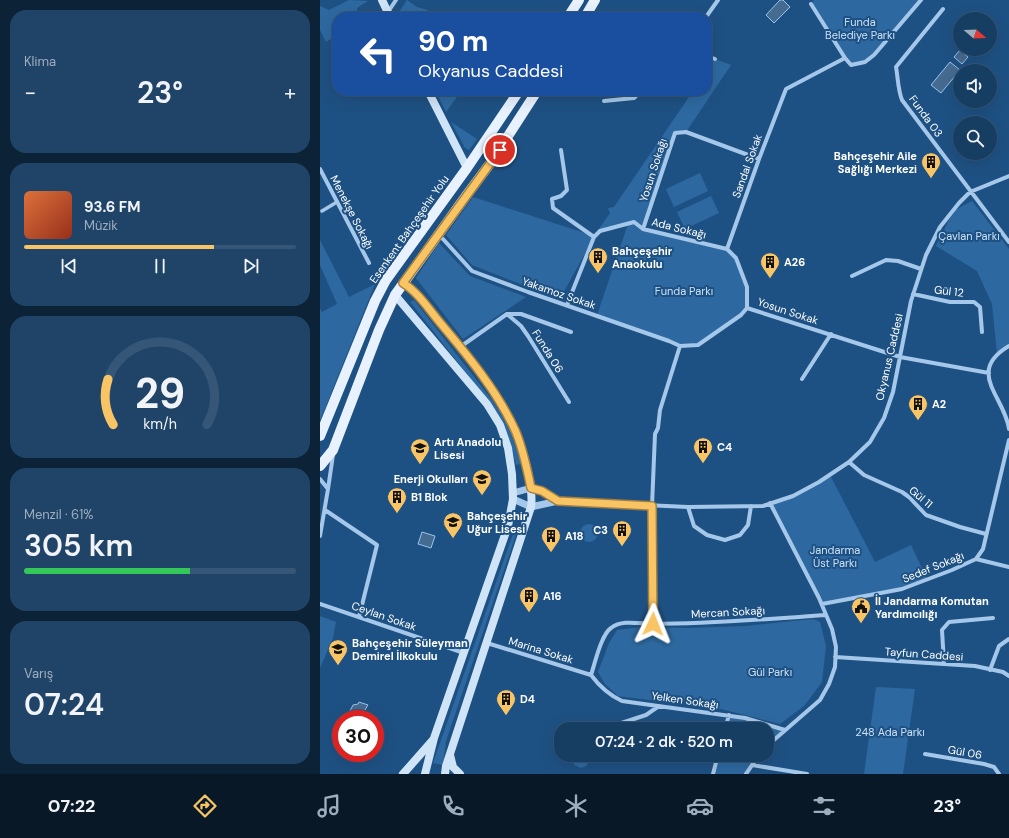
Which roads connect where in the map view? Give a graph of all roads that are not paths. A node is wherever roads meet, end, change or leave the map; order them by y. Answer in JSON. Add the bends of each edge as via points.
{"nodes":[{"id":1,"x":382,"y":0,"type":"edge"},
{"id":2,"x":396,"y":0,"type":"edge"},
{"id":3,"x":579,"y":0,"type":"edge"},
{"id":4,"x":595,"y":0,"type":"edge"},
{"id":5,"x":718,"y":0,"type":"edge"},
{"id":6,"x":921,"y":0,"type":"edge"},
{"id":7,"x":811,"y":4,"type":"dead end"},
{"id":8,"x":943,"y":9,"type":"dead end"},
{"id":9,"x":388,"y":12,"type":"edge"},
{"id":10,"x":390,"y":12,"type":"edge"},
{"id":11,"x":571,"y":12,"type":"edge"},
{"id":12,"x":588,"y":12,"type":"edge"},
{"id":13,"x":710,"y":12,"type":"edge"},
{"id":14,"x":712,"y":58,"type":"edge"},
{"id":15,"x":845,"y":58,"type":"junction"},
{"id":16,"x":715,"y":59,"type":"dead end"},
{"id":17,"x":431,"y":96,"type":"edge"},
{"id":18,"x":516,"y":96,"type":"edge"},
{"id":19,"x":534,"y":96,"type":"edge"},
{"id":20,"x":636,"y":96,"type":"edge"},
{"id":21,"x":604,"y":101,"type":"dead end"},
{"id":22,"x":561,"y":150,"type":"dead end"},
{"id":23,"x":759,"y":159,"type":"junction"},
{"id":24,"x":488,"y":167,"type":"junction"},
{"id":25,"x":467,"y":168,"type":"junction"},
{"id":26,"x":320,"y":169,"type":"edge"},
{"id":27,"x":1009,"y":176,"type":"edge"},
{"id":28,"x":470,"y":191,"type":"junction"},
{"id":29,"x":970,"y":192,"type":"junction"},
{"id":30,"x":337,"y":202,"type":"junction"},
{"id":31,"x":322,"y":210,"type":"dead end"},
{"id":32,"x":644,"y":228,"type":"junction"},
{"id":33,"x":594,"y":236,"type":"junction"},
{"id":34,"x":443,"y":239,"type":"dead end"},
{"id":35,"x":1009,"y":242,"type":"edge"},
{"id":36,"x":727,"y":249,"type":"junction"},
{"id":37,"x":368,"y":263,"type":"dead end"},
{"id":38,"x":921,"y":269,"type":"junction"},
{"id":39,"x":852,"y":276,"type":"dead end"},
{"id":40,"x":386,"y":280,"type":"junction"},
{"id":41,"x":403,"y":283,"type":"junction"},
{"id":42,"x":913,"y":294,"type":"junction"},
{"id":43,"x":395,"y":295,"type":"junction"},
{"id":44,"x":567,"y":305,"type":"junction"},
{"id":45,"x":747,"y":308,"type":"junction"},
{"id":46,"x":507,"y":314,"type":"junction"},
{"id":47,"x":571,"y":332,"type":"dead end"},
{"id":48,"x":982,"y":332,"type":"dead end"},
{"id":49,"x":831,"y":334,"type":"junction"},
{"id":50,"x":680,"y":346,"type":"junction"},
{"id":51,"x":1009,"y":346,"type":"edge"},
{"id":52,"x":460,"y":347,"type":"junction"},
{"id":53,"x":900,"y":357,"type":"junction"},
{"id":54,"x":989,"y":373,"type":"junction"},
{"id":55,"x":802,"y":379,"type":"dead end"},
{"id":56,"x":569,"y":402,"type":"dead end"},
{"id":57,"x":1009,"y":429,"type":"edge"},
{"id":58,"x":320,"y":436,"type":"edge"},
{"id":59,"x":1009,"y":440,"type":"edge"},
{"id":60,"x":333,"y":450,"type":"junction"},
{"id":61,"x":1007,"y":460,"type":"edge"},
{"id":62,"x":849,"y":462,"type":"junction"},
{"id":63,"x":320,"y":466,"type":"edge"},
{"id":64,"x":320,"y":479,"type":"edge"},
{"id":65,"x":531,"y":488,"type":"junction"},
{"id":66,"x":328,"y":489,"type":"junction"},
{"id":67,"x":513,"y":496,"type":"junction"},
{"id":68,"x":558,"y":501,"type":"junction"},
{"id":69,"x":770,"y":503,"type":"junction"},
{"id":70,"x":652,"y":506,"type":"junction"},
{"id":71,"x":751,"y":506,"type":"junction"},
{"id":72,"x":530,"y":507,"type":"junction"},
{"id":73,"x":688,"y":507,"type":"junction"},
{"id":74,"x":325,"y":510,"type":"junction"},
{"id":75,"x":986,"y":534,"type":"junction"},
{"id":76,"x":320,"y":536,"type":"edge"},
{"id":77,"x":976,"y":559,"type":"junction"},
{"id":78,"x":1009,"y":567,"type":"edge"},
{"id":79,"x":320,"y":604,"type":"edge"},
{"id":80,"x":822,"y":604,"type":"junction"},
{"id":81,"x":826,"y":615,"type":"junction"},
{"id":82,"x":359,"y":617,"type":"junction"},
{"id":83,"x":993,"y":618,"type":"dead end"},
{"id":84,"x":653,"y":624,"type":"junction"},
{"id":85,"x":1009,"y":639,"type":"edge"},
{"id":86,"x":486,"y":642,"type":"junction"},
{"id":87,"x":464,"y":653,"type":"junction"},
{"id":88,"x":835,"y":657,"type":"junction"},
{"id":89,"x":944,"y":664,"type":"junction"},
{"id":90,"x":990,"y":670,"type":"junction"},
{"id":91,"x":591,"y":675,"type":"junction"},
{"id":92,"x":1009,"y":676,"type":"edge"},
{"id":93,"x":659,"y":706,"type":"junction"},
{"id":94,"x":729,"y":715,"type":"junction"},
{"id":95,"x":624,"y":722,"type":"edge"},
{"id":96,"x":727,"y":722,"type":"edge"},
{"id":97,"x":785,"y":730,"type":"junction"},
{"id":98,"x":434,"y":738,"type":"junction"},
{"id":99,"x":774,"y":740,"type":"edge"},
{"id":100,"x":925,"y":754,"type":"dead end"},
{"id":101,"x":450,"y":755,"type":"junction"},
{"id":102,"x":716,"y":762,"type":"edge"},
{"id":103,"x":754,"y":762,"type":"edge"},
{"id":104,"x":752,"y":765,"type":"junction"},
{"id":105,"x":403,"y":774,"type":"edge"},
{"id":106,"x":425,"y":774,"type":"edge"},
{"id":107,"x":445,"y":774,"type":"edge"},
{"id":108,"x":460,"y":774,"type":"edge"},
{"id":109,"x":713,"y":774,"type":"edge"},
{"id":110,"x":746,"y":774,"type":"edge"},
{"id":111,"x":808,"y":774,"type":"edge"},
{"id":112,"x":999,"y":774,"type":"edge"}],
"edges":[{"from":1,"to":9,"type":"main road"},
{"from":2,"to":10,"type":"street"},
{"from":3,"to":11,"type":"main road"},
{"from":4,"to":12,"type":"main road"},
{"from":5,"to":13,"type":"street"},
{"from":6,"to":15,"type":"street","via":[[870,59],[851,65]]},
{"from":7,"to":15,"type":"street"},
{"from":8,"to":29,"type":"street","name":"Funda 03","via":[[896,67],[899,92],[902,100]]},
{"from":14,"to":16,"type":"street"},
{"from":15,"to":23,"type":"street","name":"Sandal Sokak","via":[[786,89]]},
{"from":17,"to":25,"type":"main road"},
{"from":18,"to":25,"type":"main road","name":"Esenkent Bahçeşehir Yolu"},
{"from":19,"to":24,"type":"main road"},
{"from":20,"to":21,"type":"street"},
{"from":22,"to":33,"type":"street","via":[[567,190],[562,196],[552,199],[553,208]]},
{"from":23,"to":32,"type":"street","name":"Yosun Sokağı","via":[[686,132],[675,133]]},
{"from":23,"to":36,"type":"street","name":"Sandal Sokak"},
{"from":24,"to":25,"type":"main road","via":[[475,171]]},
{"from":24,"to":28,"type":"main road"},
{"from":25,"to":28,"type":"main road"},
{"from":25,"to":40,"type":"main road","name":"Esenkent Bahçeşehir Yolu"},
{"from":26,"to":30,"type":"street","name":"Menekşe Sokağı"},
{"from":27,"to":29,"type":"street","name":"Okyanus Caddesi"},
{"from":28,"to":41,"type":"main road"},
{"from":29,"to":35,"type":"street","name":"Funda 03"},
{"from":29,"to":38,"type":"street","name":"Okyanus Caddesi","via":[[940,227]]},
{"from":30,"to":31,"type":"street"},
{"from":30,"to":37,"type":"street","name":"Menekşe Sokağı"},
{"from":32,"to":33,"type":"street","name":"Ada Sokağı","via":[[634,222],[600,231]]},
{"from":32,"to":36,"type":"street","name":"Ada Sokağı"},
{"from":33,"to":44,"type":"street"},
{"from":34,"to":44,"type":"street","name":"Yakamoz Sokak","via":[[472,271]]},
{"from":36,"to":45,"type":"street","via":[[736,258],[747,287]]},
{"from":38,"to":39,"type":"street","via":[[898,261],[886,260]]},
{"from":38,"to":42,"type":"street","name":"Okyanus Caddesi"},
{"from":40,"to":41,"type":"main road"},
{"from":40,"to":43,"type":"main road"},
{"from":40,"to":58,"type":"main road","name":"Esenkent Bahçeşehir Yolu","via":[[372,307]]},
{"from":41,"to":43,"type":"main road"},
{"from":41,"to":52,"type":"main road","via":[[413,291]]},
{"from":42,"to":48,"type":"street","name":"Gül 12","via":[[950,302],[974,302],[980,307]]},
{"from":42,"to":53,"type":"street","name":"Okyanus Caddesi"},
{"from":43,"to":60,"type":"main road"},
{"from":43,"to":67,"type":"main road","via":[[487,404],[500,425],[508,448]]},
{"from":44,"to":50,"type":"street","name":"Yakamoz Sokak"},
{"from":45,"to":49,"type":"street","name":"Yosun Sokak"},
{"from":45,"to":50,"type":"street","name":"Yosun Sokak","via":[[698,345]]},
{"from":46,"to":47,"type":"street","name":"Funda 06","via":[[521,314]]},
{"from":46,"to":52,"type":"street"},
{"from":46,"to":56,"type":"street","name":"Funda 06","via":[[521,326]]},
{"from":49,"to":53,"type":"street","name":"Yosun Sokak"},
{"from":49,"to":55,"type":"street"},
{"from":50,"to":70,"type":"street","via":[[655,434]]},
{"from":51,"to":54,"type":"street","via":[[997,354],[990,365]]},
{"from":52,"to":65,"type":"main road","via":[[486,381],[515,430]]},
{"from":53,"to":54,"type":"street"},
{"from":53,"to":62,"type":"street","name":"Okyanus Caddesi","via":[[893,392],[884,418],[870,442]]},
{"from":54,"to":57,"type":"street","via":[[988,378],[1008,421]]},
{"from":59,"to":61,"type":"street","name":"Sedef Sokağı"},
{"from":60,"to":63,"type":"main road"},
{"from":60,"to":66,"type":"street"},
{"from":61,"to":75,"type":"street","name":"Sedef Sokağı"},
{"from":62,"to":69,"type":"street","name":"Okyanus Caddesi","via":[[813,486]]},
{"from":62,"to":75,"type":"street","name":"Gül 11","via":[[864,475],[902,492],[926,515]]},
{"from":64,"to":66,"type":"street"},
{"from":65,"to":67,"type":"street"},
{"from":65,"to":68,"type":"street","via":[[542,491]]},
{"from":65,"to":72,"type":"main road"},
{"from":66,"to":74,"type":"street"},
{"from":67,"to":72,"type":"street"},
{"from":67,"to":87,"type":"main road","via":[[508,526]]},
{"from":68,"to":70,"type":"street","name":"Okyanus Caddesi"},
{"from":68,"to":72,"type":"street"},
{"from":69,"to":71,"type":"street","name":"Okyanus Caddesi"},
{"from":69,"to":80,"type":"street"},
{"from":70,"to":73,"type":"street","name":"Okyanus Caddesi"},
{"from":70,"to":84,"type":"street"},
{"from":71,"to":73,"type":"street","name":"Okyanus Caddesi"},
{"from":71,"to":73,"type":"street","via":[[748,525],[740,534],[725,540],[707,535],[694,526]]},
{"from":72,"to":86,"type":"main road"},
{"from":74,"to":76,"type":"street"},
{"from":74,"to":82,"type":"street","via":[[376,545]]},
{"from":75,"to":77,"type":"street","name":"Sedef Sokağı"},
{"from":77,"to":78,"type":"street"},
{"from":77,"to":80,"type":"street","name":"Sedef Sokağı","via":[[902,589]]},
{"from":79,"to":82,"type":"street","name":"Ceylan Sokak"},
{"from":80,"to":81,"type":"street"},
{"from":81,"to":84,"type":"street","name":"Mercan Sokağı"},
{"from":81,"to":88,"type":"street","via":[[836,647]]},
{"from":82,"to":87,"type":"street","name":"Ceylan Sokak"},
{"from":83,"to":89,"type":"street","via":[[949,622],[942,630]]},
{"from":84,"to":91,"type":"street","name":"Mercan Sokağı","via":[[622,623],[611,628],[605,635]]},
{"from":85,"to":90,"type":"street","via":[[999,646]]},
{"from":86,"to":91,"type":"street","name":"Marina Sokak"},
{"from":86,"to":101,"type":"main road"},
{"from":87,"to":98,"type":"main road"},
{"from":88,"to":89,"type":"street","name":"Tayfun Caddesi"},
{"from":88,"to":97,"type":"street","via":[[835,667],[820,700]]},
{"from":89,"to":90,"type":"street","name":"Tayfun Caddesi","via":[[975,666]]},
{"from":90,"to":92,"type":"street","name":"Tayfun Caddesi","via":[[1003,672]]},
{"from":91,"to":93,"type":"street","name":"Yelken Sokağı","via":[[598,685],[617,699]]},
{"from":93,"to":94,"type":"street","name":"Yelken Sokağı"},
{"from":93,"to":95,"type":"street","via":[[646,715]]},
{"from":94,"to":96,"type":"street"},
{"from":94,"to":97,"type":"street","name":"Yelken Sokağı"},
{"from":97,"to":99,"type":"street"},
{"from":98,"to":105,"type":"main road"},
{"from":98,"to":106,"type":"main road"},
{"from":100,"to":112,"type":"street","name":"Gül 06","via":[[984,764],[994,768]]},
{"from":101,"to":107,"type":"main road"},
{"from":101,"to":108,"type":"main road","via":[[453,767]]},
{"from":102,"to":109,"type":"street"},
{"from":103,"to":104,"type":"street"},
{"from":104,"to":110,"type":"street"},
{"from":104,"to":111,"type":"street"}]}
